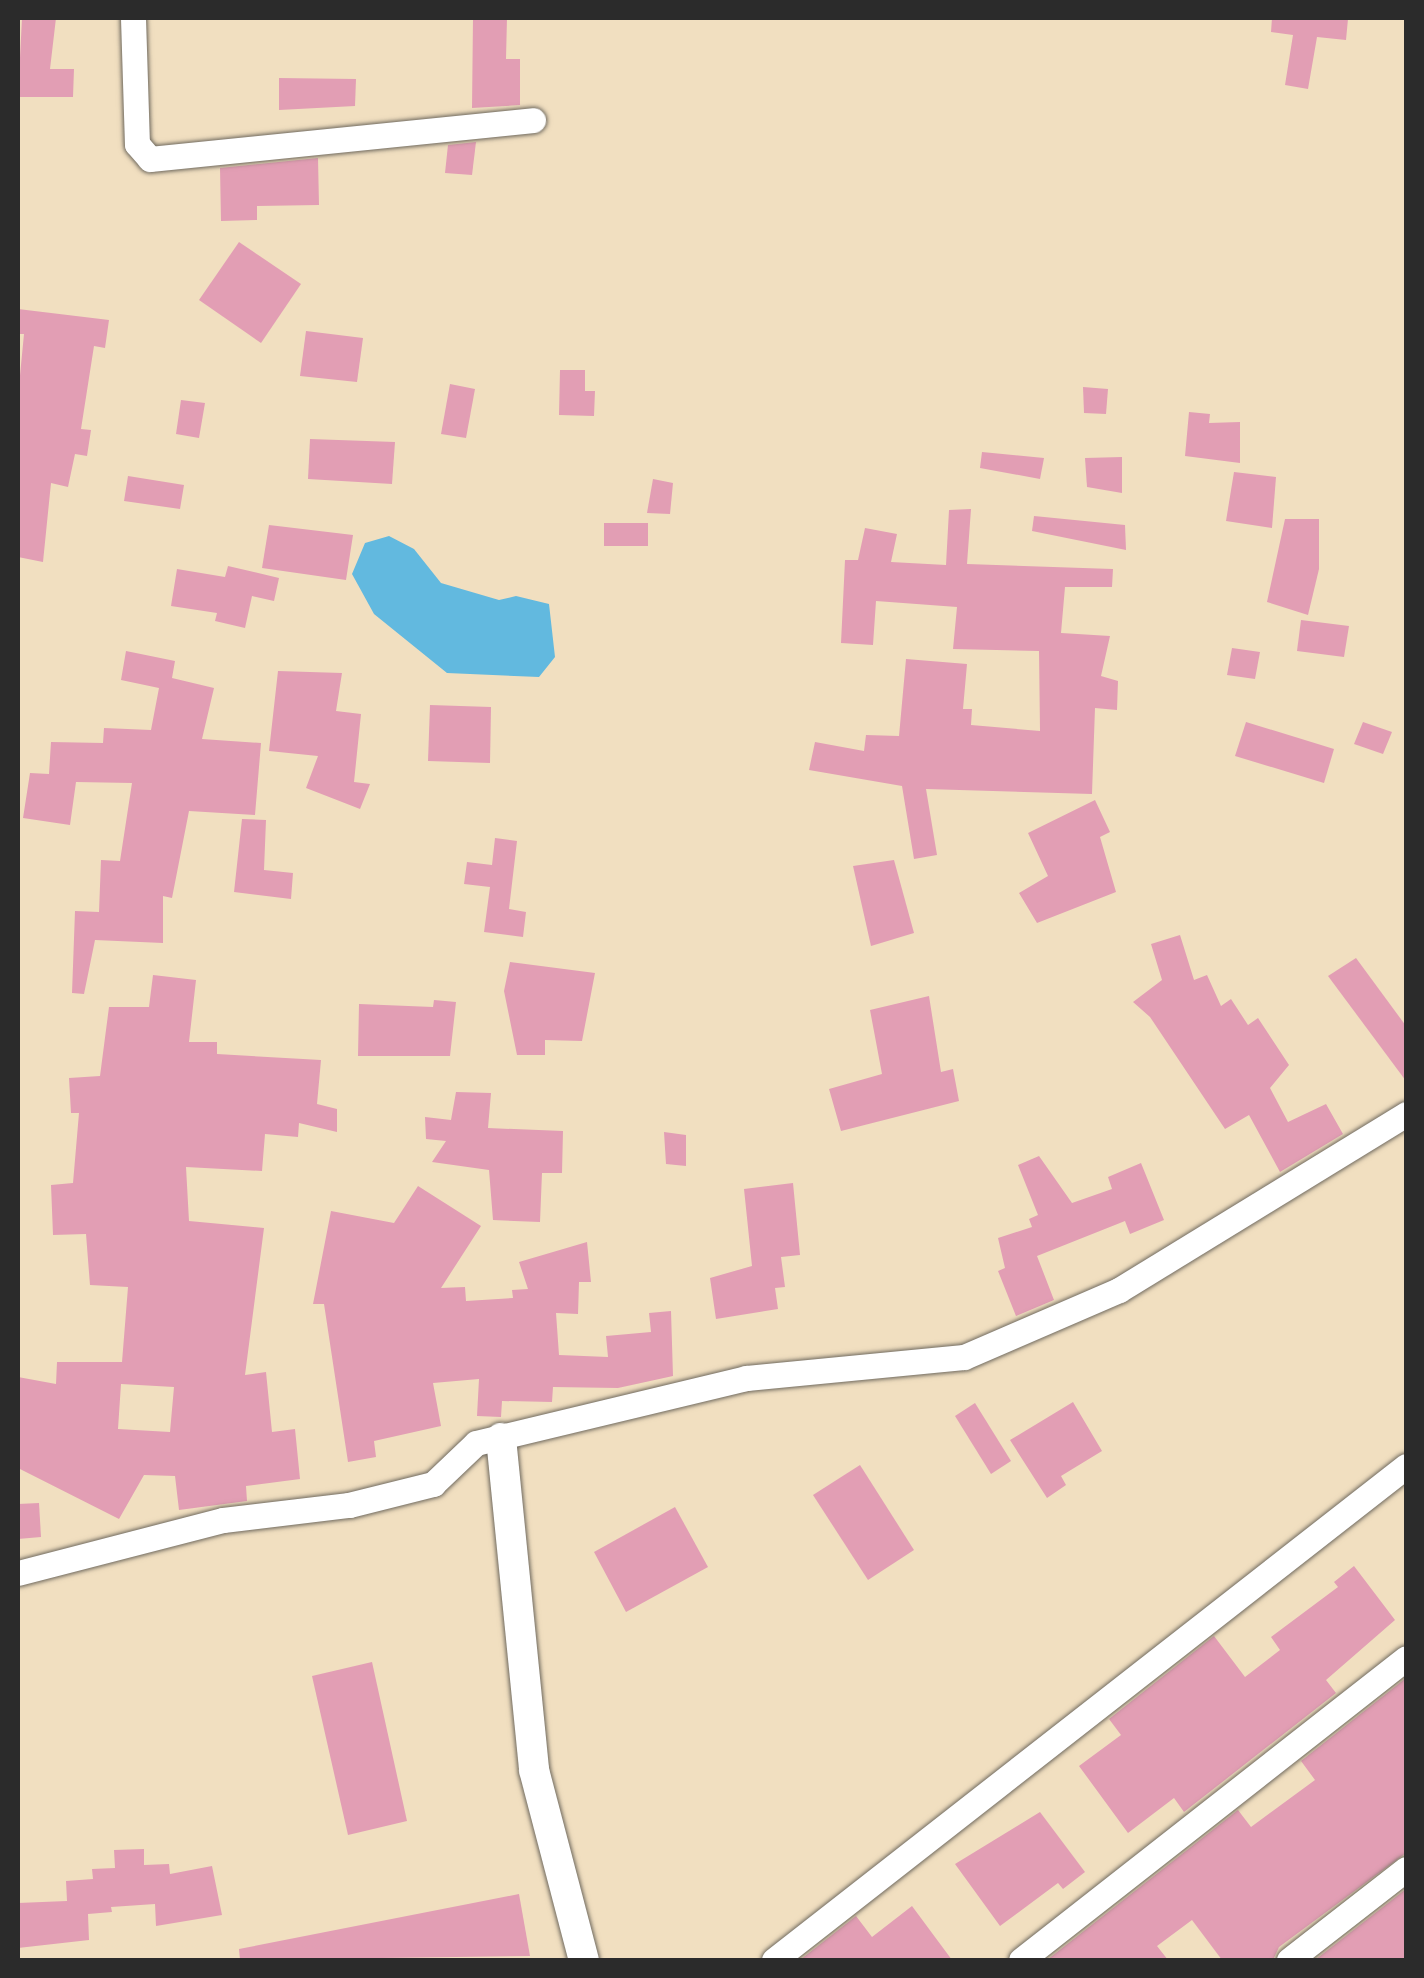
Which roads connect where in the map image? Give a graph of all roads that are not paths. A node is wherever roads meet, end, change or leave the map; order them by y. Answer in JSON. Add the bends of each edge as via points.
{"nodes":[{"id":1,"x":132,"y":18,"type":"edge"},
{"id":2,"x":534,"y":120,"type":"dead end"},
{"id":3,"x":1406,"y":1114,"type":"edge"},
{"id":4,"x":501,"y":1438,"type":"junction"},
{"id":5,"x":1406,"y":1466,"type":"edge"},
{"id":6,"x":18,"y":1573,"type":"edge"},
{"id":7,"x":1406,"y":1658,"type":"edge"},
{"id":8,"x":1406,"y":1870,"type":"edge"},
{"id":9,"x":584,"y":1960,"type":"edge"},
{"id":10,"x":774,"y":1960,"type":"edge"},
{"id":11,"x":1022,"y":1960,"type":"edge"},
{"id":12,"x":1289,"y":1960,"type":"edge"}],
"edges":[{"from":1,"to":2,"type":"street","via":[[137,144],[150,159]]},
{"from":3,"to":4,"type":"street","via":[[1119,1290],[964,1357],[746,1378]]},
{"from":4,"to":6,"type":"street","via":[[476,1444],[432,1484],[349,1506],[223,1520]]},
{"from":4,"to":9,"type":"street","via":[[534,1770]]},
{"from":5,"to":10,"type":"street"},
{"from":7,"to":11,"type":"street"},
{"from":8,"to":12,"type":"street"}]}
